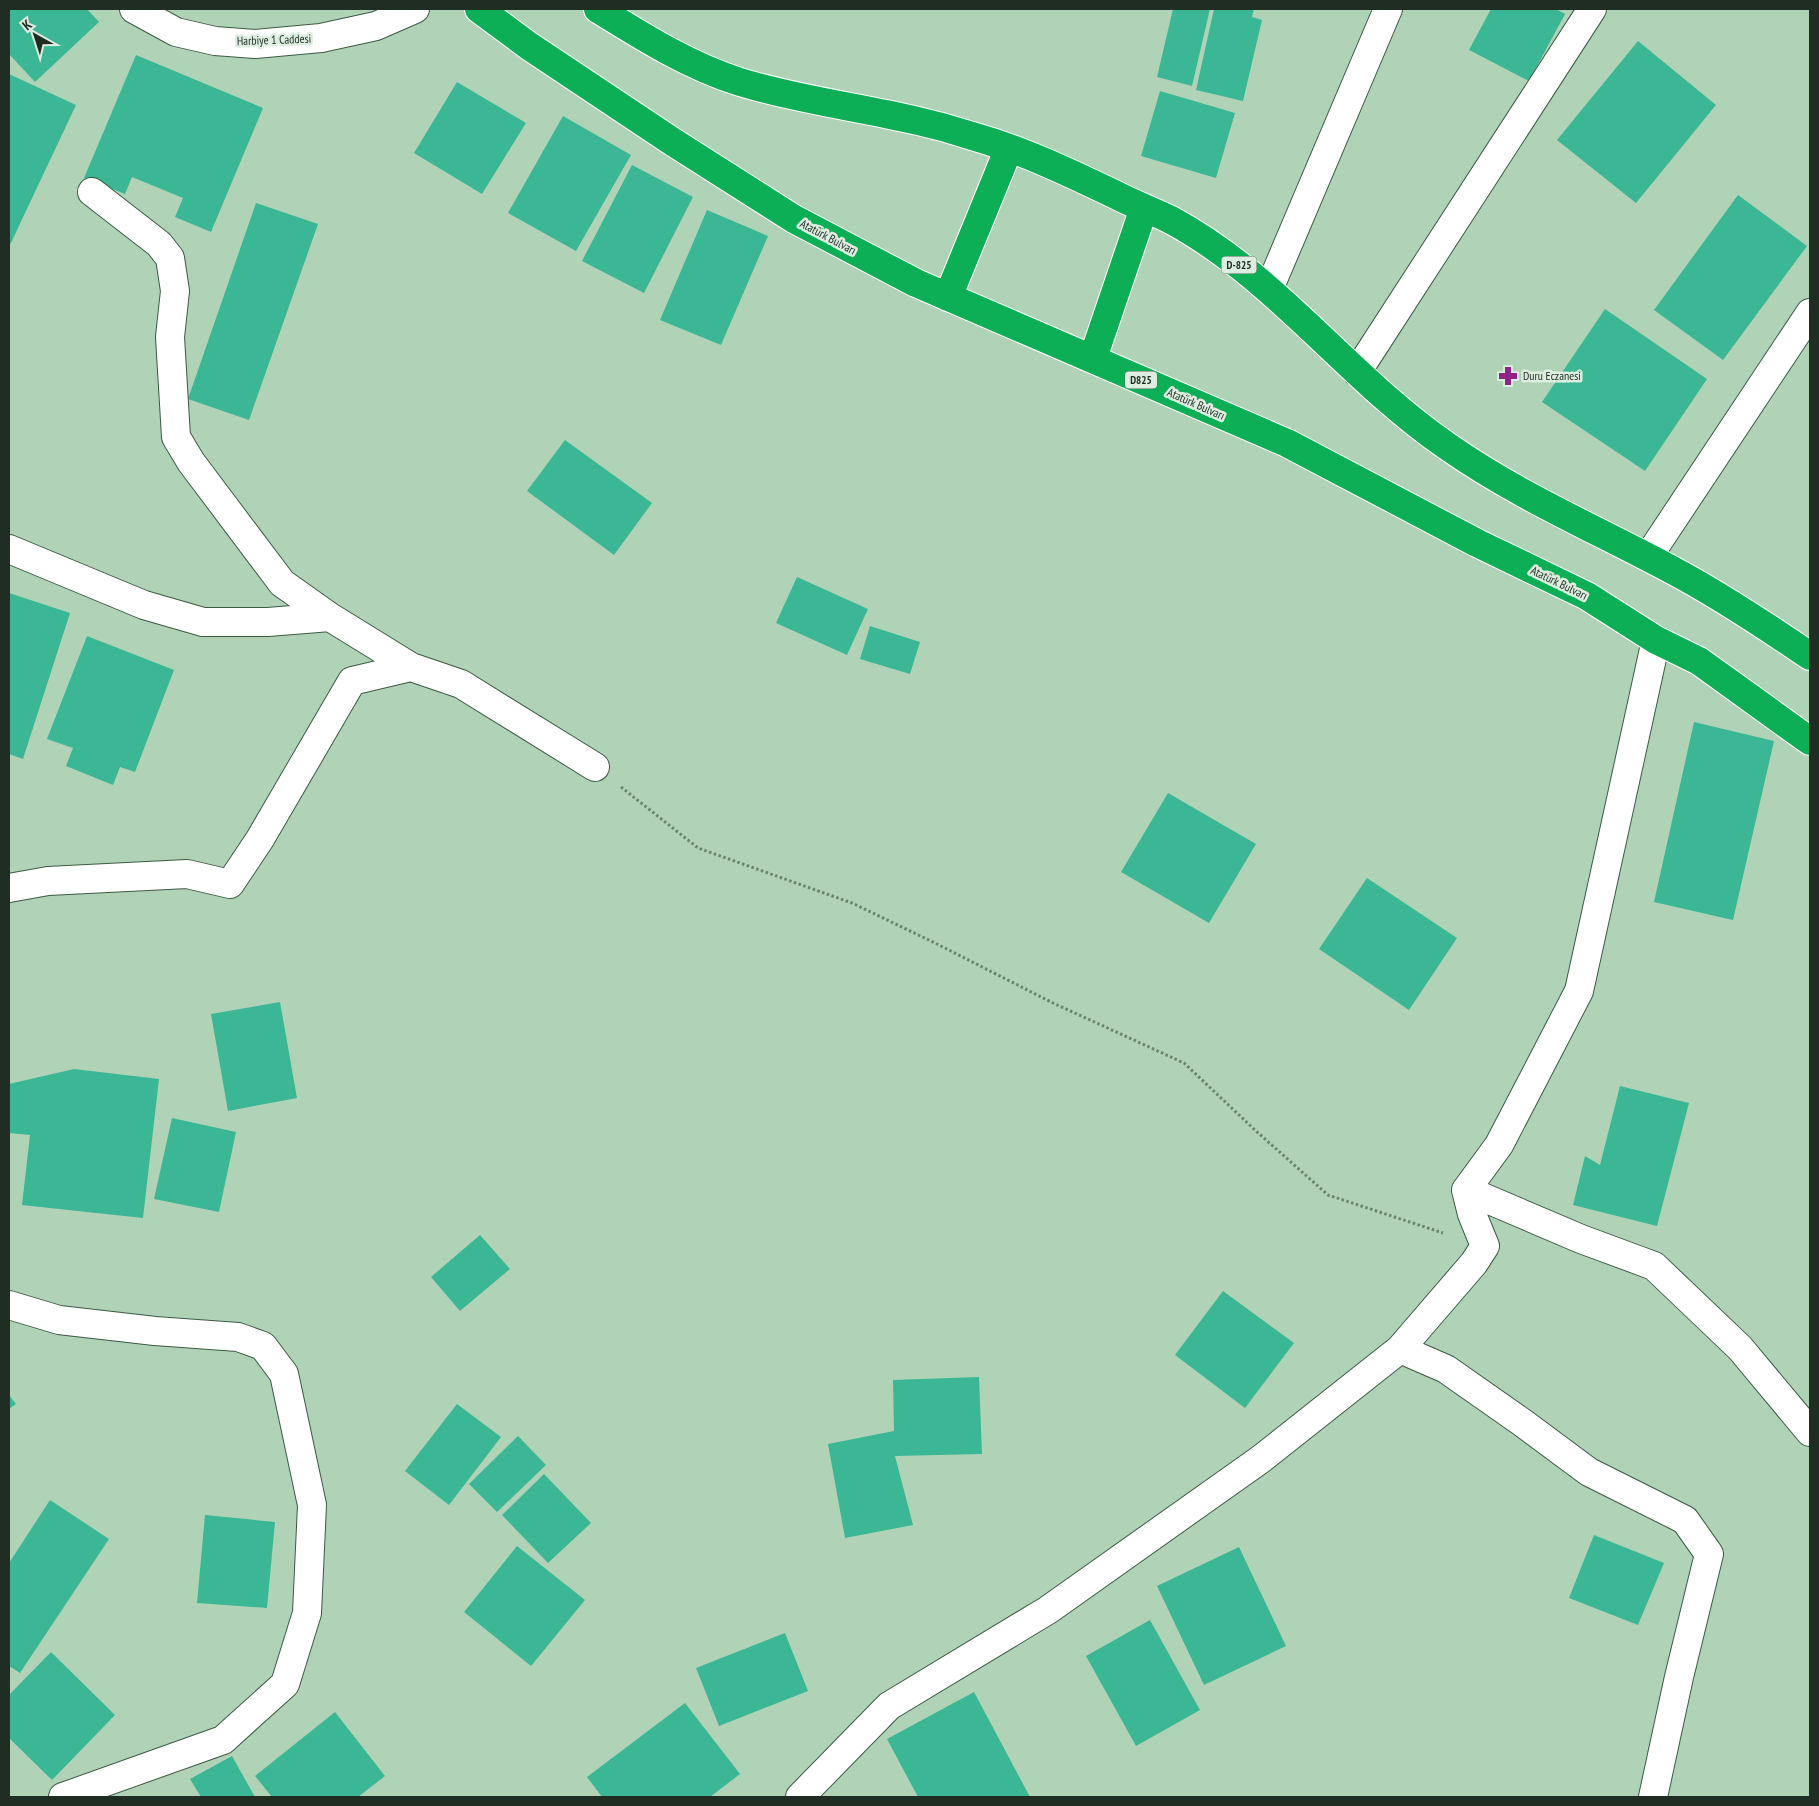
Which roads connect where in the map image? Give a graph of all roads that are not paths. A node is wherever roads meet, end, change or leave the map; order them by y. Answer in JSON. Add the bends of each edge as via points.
{"nodes":[{"id":1,"x":134,"y":9,"type":"edge"},
{"id":2,"x":415,"y":9,"type":"edge"},
{"id":3,"x":479,"y":9,"type":"edge"},
{"id":4,"x":598,"y":9,"type":"edge"},
{"id":5,"x":1388,"y":9,"type":"edge"},
{"id":6,"x":1592,"y":9,"type":"edge"},
{"id":7,"x":1009,"y":148,"type":"junction"},
{"id":8,"x":92,"y":192,"type":"dead end"},
{"id":9,"x":1144,"y":208,"type":"junction"},
{"id":10,"x":1269,"y":289,"type":"junction"},
{"id":11,"x":948,"y":297,"type":"junction"},
{"id":12,"x":1810,"y":312,"type":"edge"},
{"id":13,"x":1093,"y":358,"type":"junction"},
{"id":14,"x":1357,"y":372,"type":"junction"},
{"id":15,"x":9,"y":549,"type":"edge"},
{"id":16,"x":1648,"y":558,"type":"junction"},
{"id":17,"x":330,"y":617,"type":"junction"},
{"id":18,"x":1656,"y":640,"type":"junction"},
{"id":19,"x":1810,"y":656,"type":"edge"},
{"id":20,"x":411,"y":667,"type":"junction"},
{"id":21,"x":1810,"y":741,"type":"edge"},
{"id":22,"x":595,"y":767,"type":"road end"},
{"id":23,"x":9,"y":888,"type":"edge"},
{"id":24,"x":1466,"y":1190,"type":"junction"},
{"id":25,"x":9,"y":1305,"type":"edge"},
{"id":26,"x":1400,"y":1349,"type":"junction"},
{"id":27,"x":1810,"y":1432,"type":"edge"},
{"id":28,"x":63,"y":1797,"type":"edge"},
{"id":29,"x":800,"y":1797,"type":"edge"},
{"id":30,"x":1653,"y":1797,"type":"edge"}],
"edges":[{"from":1,"to":2,"type":"street","name":"Harbiye 1 Caddesi","via":[[176,32],[215,41],[255,44],[320,38],[376,26]]},
{"from":3,"to":11,"type":"highway","name":"Atatürk Bulvarı","number":"D825","via":[[529,46],[794,219]]},
{"from":4,"to":7,"type":"highway","number":"D-825","via":[[677,57],[738,81],[918,121]]},
{"from":5,"to":10,"type":"street"},
{"from":6,"to":14,"type":"street"},
{"from":7,"to":9,"type":"highway","number":"D-825","via":[[1027,153]]},
{"from":7,"to":11,"type":"highway"},
{"from":8,"to":17,"type":"street","via":[[159,244],[170,258],[175,291],[170,337],[176,437],[191,462],[282,583]]},
{"from":9,"to":10,"type":"highway","number":"D-825","via":[[1172,221],[1216,249]]},
{"from":9,"to":13,"type":"highway"},
{"from":10,"to":14,"type":"highway","number":"D-825"},
{"from":11,"to":13,"type":"highway","name":"Atatürk Bulvarı","number":"D825"},
{"from":12,"to":16,"type":"street"},
{"from":13,"to":18,"type":"highway","name":"Atatürk Bulvarı","number":"D825","via":[[1287,443],[1477,543],[1587,596]]},
{"from":14,"to":16,"type":"highway","number":"D-825","via":[[1402,413],[1485,471]]},
{"from":15,"to":17,"type":"street","via":[[144,604],[203,622],[268,622]]},
{"from":16,"to":19,"type":"highway","number":"D-825","via":[[1753,617]]},
{"from":17,"to":20,"type":"street"},
{"from":18,"to":21,"type":"highway","name":"Atatürk Bulvarı","number":"D825","via":[[1698,661]]},
{"from":18,"to":24,"type":"street","via":[[1579,991],[1499,1145]]},
{"from":20,"to":22,"type":"street","via":[[461,684]]},
{"from":20,"to":23,"type":"street","via":[[352,681],[260,839],[230,884],[187,874],[48,881]]},
{"from":24,"to":26,"type":"street","via":[[1485,1246]]},
{"from":24,"to":27,"type":"street","via":[[1654,1266],[1740,1348]]},
{"from":25,"to":28,"type":"street","via":[[59,1320],[238,1337],[263,1346],[284,1374],[312,1505],[307,1613],[285,1684],[223,1740]]},
{"from":26,"to":29,"type":"street","via":[[1261,1460],[1048,1610],[889,1706]]},
{"from":26,"to":30,"type":"street","via":[[1446,1369],[1589,1472],[1685,1520],[1709,1554]]}]}
